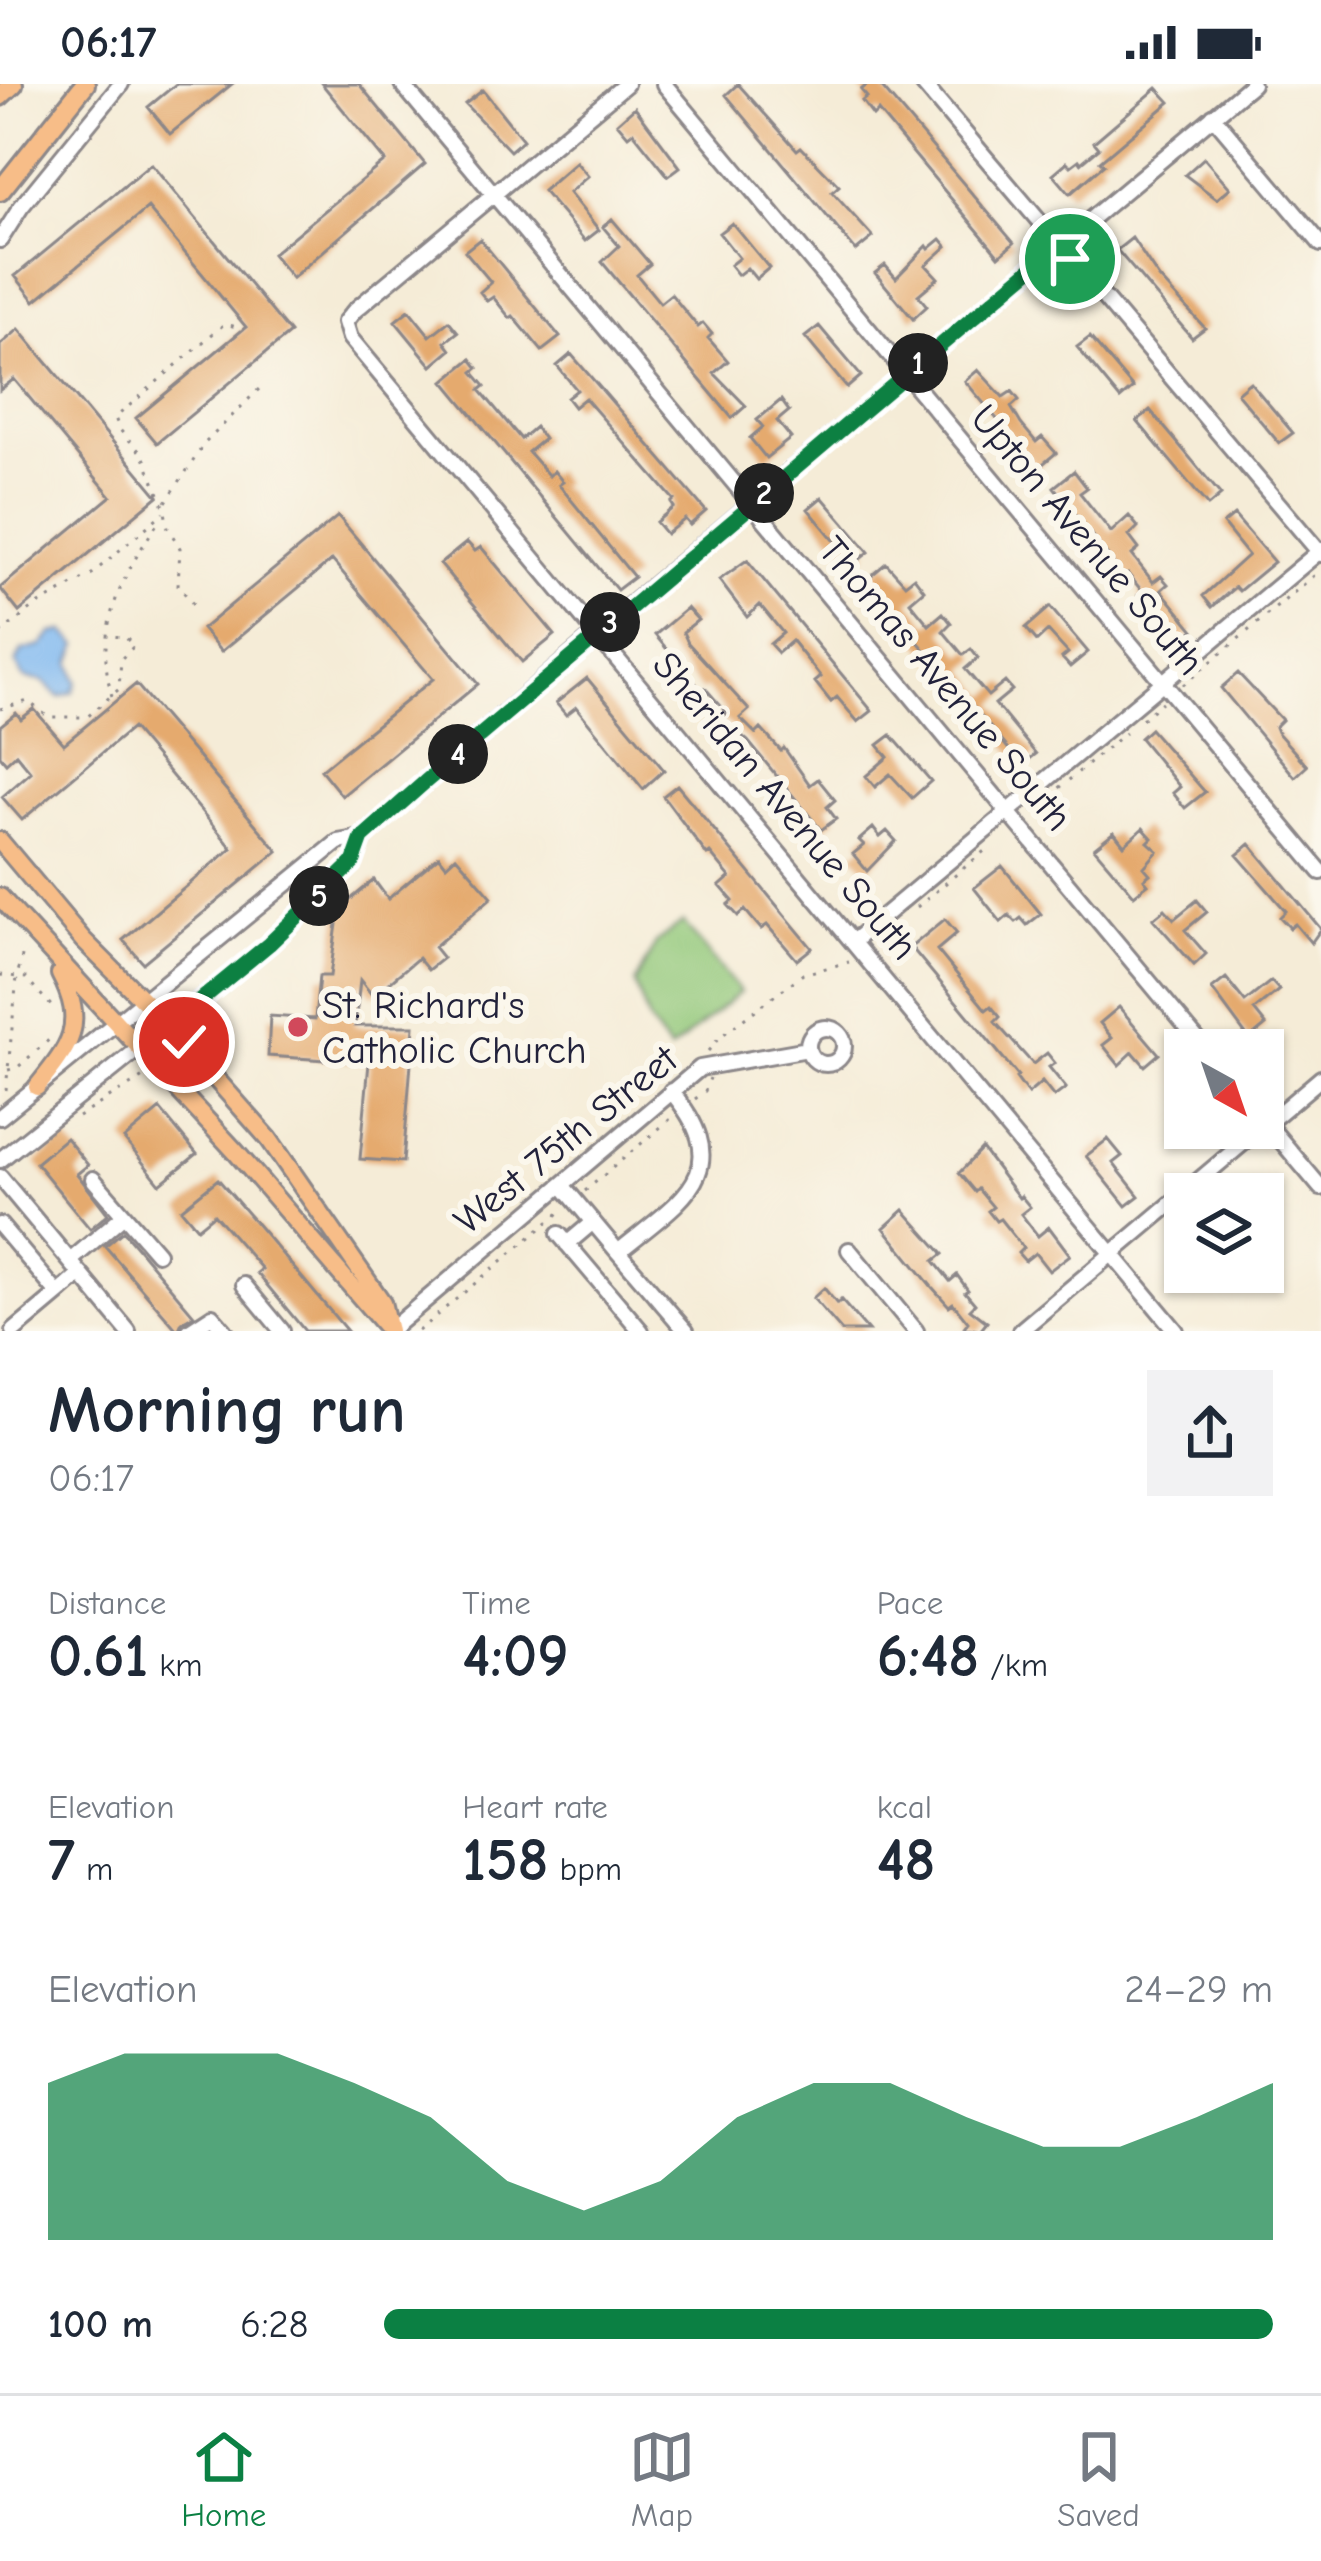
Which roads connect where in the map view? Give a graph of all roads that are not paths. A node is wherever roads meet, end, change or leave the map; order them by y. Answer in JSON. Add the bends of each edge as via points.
{"nodes":[{"id":1,"x":13,"y":84,"type":"edge"},
{"id":2,"x":85,"y":84,"type":"edge"},
{"id":3,"x":121,"y":84,"type":"edge"},
{"id":4,"x":401,"y":84,"type":"edge"},
{"id":5,"x":626,"y":84,"type":"edge"},
{"id":6,"x":664,"y":84,"type":"edge"},
{"id":7,"x":1252,"y":84,"type":"edge"},
{"id":8,"x":930,"y":86,"type":"edge"},
{"id":9,"x":0,"y":96,"type":"edge"},
{"id":10,"x":1213,"y":116,"type":"junction"},
{"id":11,"x":0,"y":191,"type":"edge"},
{"id":12,"x":492,"y":196,"type":"junction"},
{"id":13,"x":0,"y":240,"type":"edge"},
{"id":14,"x":1321,"y":244,"type":"edge"},
{"id":15,"x":1059,"y":245,"type":"junction"},
{"id":16,"x":905,"y":374,"type":"junction"},
{"id":17,"x":750,"y":505,"type":"junction"},
{"id":18,"x":1320,"y":552,"type":"edge"},
{"id":19,"x":598,"y":632,"type":"junction"},
{"id":20,"x":1162,"y":682,"type":"junction"},
{"id":21,"x":1010,"y":811,"type":"junction"},
{"id":22,"x":362,"y":838,"type":"junction"},
{"id":23,"x":0,"y":841,"type":"edge"},
{"id":24,"x":1321,"y":872,"type":"edge"},
{"id":25,"x":0,"y":898,"type":"edge"},
{"id":26,"x":855,"y":940,"type":"junction"},
{"id":27,"x":48,"y":952,"type":"junction"},
{"id":28,"x":144,"y":1002,"type":"junction"},
{"id":29,"x":117,"y":1023,"type":"junction"},
{"id":30,"x":169,"y":1026,"type":"junction"},
{"id":31,"x":1189,"y":1029,"type":"edge"},
{"id":32,"x":141,"y":1048,"type":"junction"},
{"id":33,"x":808,"y":1049,"type":"dead end"},
{"id":34,"x":1321,"y":1078,"type":"edge"},
{"id":35,"x":37,"y":1087,"type":"junction"},
{"id":36,"x":671,"y":1091,"type":"junction"},
{"id":37,"x":1284,"y":1108,"type":"edge"},
{"id":38,"x":0,"y":1117,"type":"edge"},
{"id":39,"x":1284,"y":1147,"type":"edge"},
{"id":40,"x":1235,"y":1149,"type":"edge"},
{"id":41,"x":0,"y":1160,"type":"edge"},
{"id":42,"x":0,"y":1177,"type":"edge"},
{"id":43,"x":93,"y":1179,"type":"dead end"},
{"id":44,"x":562,"y":1185,"type":"junction"},
{"id":45,"x":1321,"y":1189,"type":"edge"},
{"id":46,"x":124,"y":1215,"type":"junction"},
{"id":47,"x":593,"y":1222,"type":"junction"},
{"id":48,"x":0,"y":1225,"type":"edge"},
{"id":49,"x":849,"y":1250,"type":"dead end"},
{"id":50,"x":618,"y":1252,"type":"junction"},
{"id":51,"x":157,"y":1253,"type":"dead end"},
{"id":52,"x":1112,"y":1254,"type":"junction"},
{"id":53,"x":70,"y":1262,"type":"junction"},
{"id":54,"x":81,"y":1274,"type":"junction"},
{"id":55,"x":244,"y":1285,"type":"dead end"},
{"id":56,"x":58,"y":1294,"type":"junction"},
{"id":57,"x":14,"y":1331,"type":"edge"},
{"id":58,"x":128,"y":1331,"type":"edge"},
{"id":59,"x":189,"y":1331,"type":"edge"},
{"id":60,"x":225,"y":1331,"type":"edge"},
{"id":61,"x":282,"y":1331,"type":"edge"},
{"id":62,"x":389,"y":1331,"type":"edge"},
{"id":63,"x":641,"y":1331,"type":"edge"},
{"id":64,"x":686,"y":1331,"type":"edge"},
{"id":65,"x":916,"y":1331,"type":"edge"},
{"id":66,"x":1019,"y":1331,"type":"edge"},
{"id":67,"x":1176,"y":1331,"type":"edge"}],
"edges":[{"from":1,"to":9,"type":"highway"},
{"from":2,"to":11,"type":"highway"},
{"from":3,"to":13,"type":"street"},
{"from":4,"to":12,"type":"street","name":"Thomas Avenue South"},
{"from":5,"to":12,"type":"street"},
{"from":6,"to":16,"type":"street","name":"Upton Avenue South"},
{"from":7,"to":10,"type":"street"},
{"from":8,"to":15,"type":"street"},
{"from":10,"to":14,"type":"street"},
{"from":10,"to":15,"type":"street"},
{"from":12,"to":17,"type":"street","name":"Thomas Avenue South"},
{"from":12,"to":19,"type":"street","name":"Sheridan Avenue South","via":[[345,322],[350,338]]},
{"from":15,"to":16,"type":"street"},
{"from":15,"to":18,"type":"street"},
{"from":16,"to":17,"type":"street"},
{"from":16,"to":20,"type":"street","name":"Upton Avenue South"},
{"from":17,"to":19,"type":"street"},
{"from":17,"to":21,"type":"street","name":"Thomas Avenue South"},
{"from":18,"to":20,"type":"street"},
{"from":19,"to":22,"type":"street"},
{"from":19,"to":26,"type":"street","name":"Sheridan Avenue South"},
{"from":20,"to":21,"type":"street"},
{"from":20,"to":24,"type":"street","name":"Upton Avenue South"},
{"from":21,"to":26,"type":"street"},
{"from":21,"to":31,"type":"street","name":"Thomas Avenue South"},
{"from":22,"to":28,"type":"street","via":[[338,842]]},
{"from":22,"to":30,"type":"street","via":[[353,863],[320,896]]},
{"from":23,"to":28,"type":"main road"},
{"from":25,"to":27,"type":"main road"},
{"from":26,"to":52,"type":"street","name":"Sheridan Avenue South"},
{"from":27,"to":29,"type":"main road"},
{"from":27,"to":35,"type":"main road","via":[[75,1021],[65,1052]]},
{"from":28,"to":29,"type":"street"},
{"from":28,"to":30,"type":"main road"},
{"from":29,"to":32,"type":"main road"},
{"from":29,"to":35,"type":"street"},
{"from":30,"to":32,"type":"street"},
{"from":30,"to":62,"type":"main road","via":[[269,1139],[382,1302]]},
{"from":32,"to":41,"type":"street"},
{"from":32,"to":62,"type":"main road"},
{"from":33,"to":36,"type":"street","name":"West 75th Street","via":[[700,1069]]},
{"from":34,"to":37,"type":"street"},
{"from":35,"to":38,"type":"street"},
{"from":36,"to":44,"type":"street","name":"West 75th Street"},
{"from":36,"to":50,"type":"street","via":[[699,1130],[700,1178]]},
{"from":39,"to":45,"type":"street"},
{"from":40,"to":52,"type":"street"},
{"from":42,"to":53,"type":"street"},
{"from":43,"to":46,"type":"street"},
{"from":44,"to":47,"type":"street"},
{"from":44,"to":62,"type":"street","name":"West 75th Street"},
{"from":46,"to":51,"type":"street"},
{"from":46,"to":53,"type":"street"},
{"from":47,"to":50,"type":"street"},
{"from":47,"to":63,"type":"street","via":[[563,1239]]},
{"from":48,"to":56,"type":"street"},
{"from":49,"to":65,"type":"street"},
{"from":50,"to":64,"type":"street"},
{"from":52,"to":66,"type":"street"},
{"from":52,"to":67,"type":"street","name":"Sheridan Avenue South"},
{"from":53,"to":54,"type":"street"},
{"from":54,"to":56,"type":"street"},
{"from":54,"to":58,"type":"street"},
{"from":55,"to":61,"type":"street"},
{"from":56,"to":57,"type":"street"},
{"from":59,"to":60,"type":"street","via":[[212,1316]]}]}
